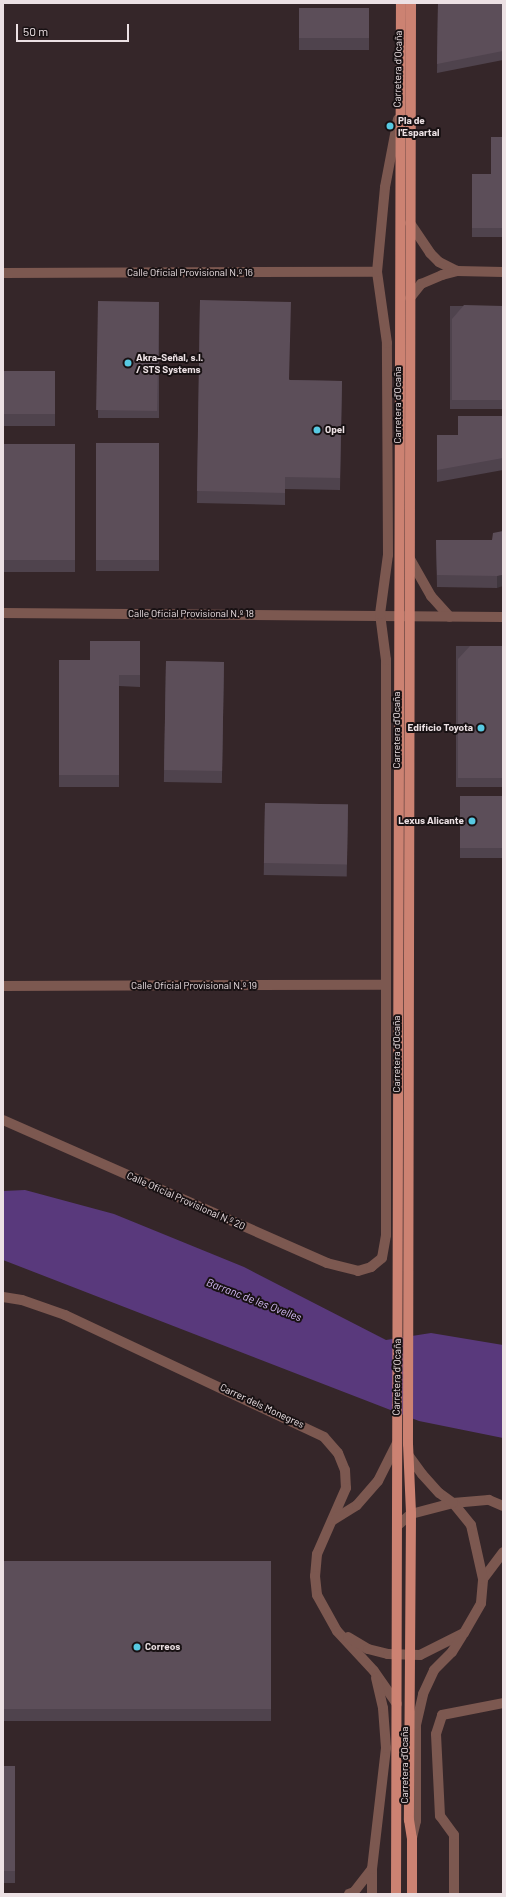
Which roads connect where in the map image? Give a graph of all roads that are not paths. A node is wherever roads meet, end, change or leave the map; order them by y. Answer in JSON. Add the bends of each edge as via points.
{"nodes":[{"id":1,"x":401,"y":3,"type":"edge"},
{"id":2,"x":412,"y":3,"type":"edge"},
{"id":3,"x":402,"y":101,"type":"junction"},
{"id":4,"x":410,"y":223,"type":"junction"},
{"id":5,"x":457,"y":271,"type":"junction"},
{"id":6,"x":377,"y":272,"type":"junction"},
{"id":7,"x":503,"y":272,"type":"edge"},
{"id":8,"x":3,"y":273,"type":"edge"},
{"id":9,"x":410,"y":298,"type":"junction"},
{"id":10,"x":410,"y":559,"type":"junction"},
{"id":11,"x":3,"y":613,"type":"edge"},
{"id":12,"x":380,"y":614,"type":"junction"},
{"id":13,"x":405,"y":615,"type":"junction"},
{"id":14,"x":450,"y":617,"type":"junction"},
{"id":15,"x":503,"y":617,"type":"edge"},
{"id":16,"x":384,"y":985,"type":"junction"},
{"id":17,"x":3,"y":986,"type":"edge"},
{"id":18,"x":3,"y":1120,"type":"edge"},
{"id":19,"x":371,"y":1268,"type":"joint"},
{"id":20,"x":3,"y":1297,"type":"edge"},
{"id":21,"x":397,"y":1442,"type":"junction"},
{"id":22,"x":409,"y":1456,"type":"junction"},
{"id":23,"x":453,"y":1503,"type":"junction"},
{"id":24,"x":503,"y":1506,"type":"edge"},
{"id":25,"x":411,"y":1514,"type":"junction"},
{"id":26,"x":333,"y":1520,"type":"junction"},
{"id":27,"x":397,"y":1526,"type":"junction"},
{"id":28,"x":503,"y":1552,"type":"edge"},
{"id":29,"x":483,"y":1579,"type":"junction"},
{"id":30,"x":337,"y":1631,"type":"junction"},
{"id":31,"x":464,"y":1633,"type":"junction"},
{"id":32,"x":396,"y":1656,"type":"junction"},
{"id":33,"x":409,"y":1657,"type":"junction"},
{"id":34,"x":374,"y":1671,"type":"junction"},
{"id":35,"x":503,"y":1703,"type":"edge"},
{"id":36,"x":397,"y":1704,"type":"junction"},
{"id":37,"x":397,"y":1731,"type":"junction"},
{"id":38,"x":386,"y":1748,"type":"junction"},
{"id":39,"x":412,"y":1838,"type":"junction"},
{"id":40,"x":372,"y":1869,"type":"junction"},
{"id":41,"x":349,"y":1894,"type":"edge"},
{"id":42,"x":372,"y":1894,"type":"edge"},
{"id":43,"x":396,"y":1894,"type":"edge"},
{"id":44,"x":412,"y":1894,"type":"edge"},
{"id":45,"x":454,"y":1894,"type":"edge"}],
"edges":[{"from":1,"to":3,"type":"main road","name":"Carretera d'Ocaña"},
{"from":2,"to":4,"type":"main road","name":"Carretera d'Ocaña"},
{"from":3,"to":6,"type":"street","name":"Carretera d'Ocaña","via":[[385,187]]},
{"from":3,"to":13,"type":"main road","name":"Carretera d'Ocaña"},
{"from":4,"to":5,"type":"street","via":[[430,253],[439,262]]},
{"from":4,"to":9,"type":"main road","name":"Carretera d'Ocaña"},
{"from":5,"to":7,"type":"street"},
{"from":5,"to":9,"type":"street","via":[[421,284]]},
{"from":6,"to":8,"type":"street","name":"Calle Oficial Provisional N.º 16"},
{"from":6,"to":12,"type":"street","name":"Carretera d'Ocaña","via":[[387,343],[388,555]]},
{"from":9,"to":10,"type":"main road","name":"Carretera d'Ocaña"},
{"from":10,"to":13,"type":"main road","name":"Carretera d'Ocaña"},
{"from":10,"to":14,"type":"street","via":[[431,596]]},
{"from":11,"to":12,"type":"street","name":"Calle Oficial Provisional N.º 18"},
{"from":12,"to":13,"type":"street","name":"Calle Oficial Provisional N.º 18"},
{"from":12,"to":16,"type":"street","name":"Carretera d'Ocaña","via":[[386,660]]},
{"from":13,"to":14,"type":"street","name":"Calle Oficial Provisional N.º 18"},
{"from":13,"to":21,"type":"main road","name":"Carretera d'Ocaña","via":[[396,1324]]},
{"from":13,"to":22,"type":"main road","name":"Carretera d'Ocaña"},
{"from":14,"to":15,"type":"street","name":"Calle Oficial Provisional N.º 18"},
{"from":16,"to":17,"type":"street","name":"Calle Oficial Provisional N.º 19"},
{"from":16,"to":19,"type":"street","name":"Carretera d'Ocaña","via":[[386,1235],[382,1258]]},
{"from":18,"to":19,"type":"street","name":"Calle Oficial Provisional N.º 20","via":[[327,1263],[358,1271]]},
{"from":20,"to":26,"type":"street","name":"Carrer dels Monegres","via":[[22,1300],[65,1315],[324,1437],[338,1453],[345,1470],[346,1488]]},
{"from":21,"to":26,"type":"street","name":"Carretera d'Ocaña","via":[[378,1481],[357,1506]]},
{"from":21,"to":27,"type":"main road","name":"Carretera d'Ocaña"},
{"from":22,"to":23,"type":"street","name":"Carretera d'Ocaña","via":[[439,1493]]},
{"from":22,"to":25,"type":"main road","name":"Carretera d'Ocaña"},
{"from":23,"to":24,"type":"street","via":[[489,1500]]},
{"from":23,"to":25,"type":"street"},
{"from":23,"to":29,"type":"street","name":"Carretera d'Ocaña","via":[[471,1525]]},
{"from":25,"to":27,"type":"street"},
{"from":25,"to":33,"type":"main road","name":"Carretera d'Ocaña"},
{"from":26,"to":30,"type":"street","name":"Carrer dels Monegres","via":[[324,1533],[317,1554],[315,1576],[317,1595]]},
{"from":27,"to":32,"type":"main road","name":"Carretera d'Ocaña"},
{"from":28,"to":29,"type":"street"},
{"from":29,"to":31,"type":"street","name":"Carretera d'Ocaña","via":[[481,1603]]},
{"from":30,"to":32,"type":"street","name":"Carretera d'Ocaña","via":[[368,1649]]},
{"from":30,"to":34,"type":"street","name":"Carretera d'Ocaña"},
{"from":31,"to":33,"type":"street","name":"Carretera d'Ocaña","via":[[445,1645]]},
{"from":31,"to":39,"type":"street","name":"Carretera d'Ocaña","via":[[452,1652],[434,1670],[423,1694],[416,1725],[416,1821]]},
{"from":32,"to":33,"type":"street","name":"Carretera d'Ocaña"},
{"from":32,"to":36,"type":"main road","name":"Carretera d'Ocaña"},
{"from":33,"to":39,"type":"main road","name":"Carretera d'Ocaña","via":[[409,1820]]},
{"from":34,"to":36,"type":"street"},
{"from":34,"to":38,"type":"street","name":"Carretera d'Ocaña","via":[[383,1708]]},
{"from":35,"to":45,"type":"street","via":[[442,1715],[436,1734],[440,1816],[454,1835]]},
{"from":36,"to":37,"type":"main road","name":"Carretera d'Ocaña"},
{"from":37,"to":38,"type":"street","name":"Carretera d'Ocaña"},
{"from":37,"to":43,"type":"main road","name":"Carretera d'Ocaña"},
{"from":38,"to":40,"type":"street","name":"Carretera d'Ocaña"},
{"from":39,"to":44,"type":"main road","name":"Carretera d'Ocaña"},
{"from":40,"to":41,"type":"street","via":[[354,1892]]},
{"from":40,"to":42,"type":"street","name":"Carretera d'Ocaña"}]}
